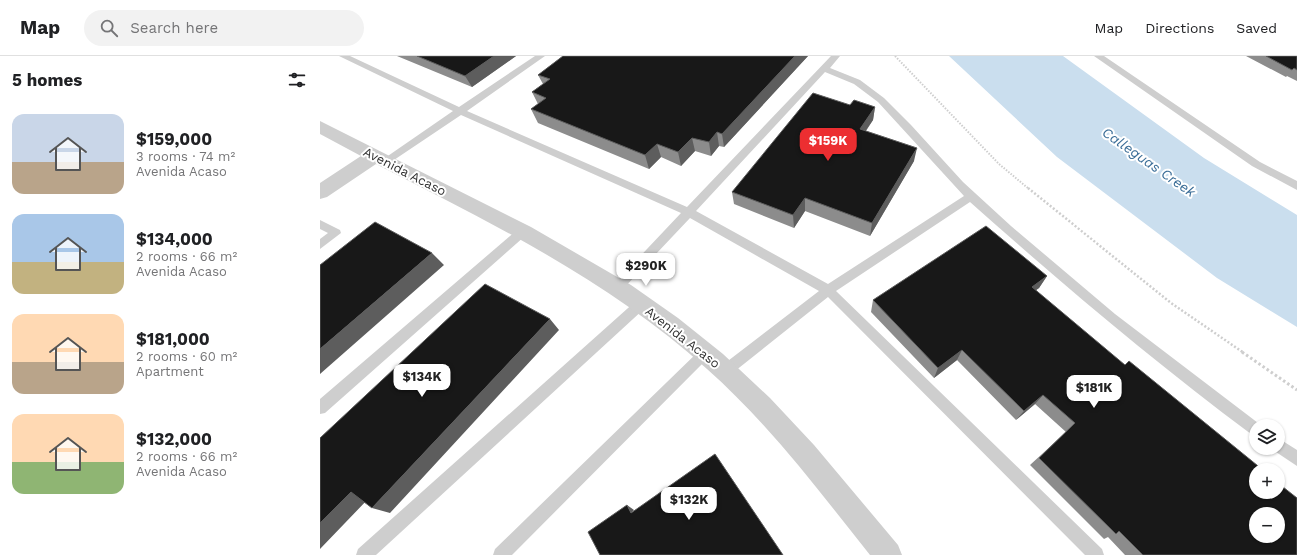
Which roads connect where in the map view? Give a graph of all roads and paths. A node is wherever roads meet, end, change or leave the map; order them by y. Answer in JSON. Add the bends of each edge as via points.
{"nodes":[{"id":1,"x":342,"y":56,"type":"edge"},
{"id":2,"x":541,"y":56,"type":"edge"},
{"id":3,"x":836,"y":56,"type":"edge"},
{"id":4,"x":895,"y":56,"type":"edge"},
{"id":5,"x":1098,"y":56,"type":"edge"},
{"id":6,"x":825,"y":69,"type":"junction"},
{"id":7,"x":460,"y":111,"type":"junction"},
{"id":8,"x":320,"y":127,"type":"edge"},
{"id":9,"x":380,"y":159,"type":"junction"},
{"id":10,"x":1297,"y":186,"type":"edge"},
{"id":11,"x":320,"y":192,"type":"edge"},
{"id":12,"x":971,"y":196,"type":"junction"},
{"id":13,"x":688,"y":212,"type":"junction"},
{"id":14,"x":320,"y":224,"type":"edge"},
{"id":15,"x":521,"y":233,"type":"junction"},
{"id":16,"x":320,"y":245,"type":"edge"},
{"id":17,"x":617,"y":288,"type":"junction"},
{"id":18,"x":828,"y":290,"type":"junction"},
{"id":19,"x":641,"y":304,"type":"junction"},
{"id":20,"x":705,"y":353,"type":"junction"},
{"id":21,"x":725,"y":371,"type":"junction"},
{"id":22,"x":1297,"y":390,"type":"edge"},
{"id":23,"x":320,"y":408,"type":"edge"},
{"id":24,"x":1249,"y":424,"type":"edge"},
{"id":25,"x":1285,"y":450,"type":"edge"},
{"id":26,"x":1297,"y":459,"type":"edge"},
{"id":27,"x":364,"y":555,"type":"edge"},
{"id":28,"x":501,"y":555,"type":"edge"},
{"id":29,"x":888,"y":555,"type":"edge"},
{"id":30,"x":1096,"y":555,"type":"edge"}],
"edges":[{"from":1,"to":7,"type":"lane"},
{"from":2,"to":7,"type":"lane"},
{"from":3,"to":6,"type":"lane"},
{"from":4,"to":22,"type":"path","via":[[999,164],[1082,234],[1171,302]]},
{"from":5,"to":10,"type":"lane","via":[[1256,164]]},
{"from":6,"to":12,"type":"lane","via":[[865,86]]},
{"from":6,"to":13,"type":"lane"},
{"from":7,"to":9,"type":"lane"},
{"from":7,"to":13,"type":"lane"},
{"from":8,"to":9,"type":"street","name":"Avenida Acaso"},
{"from":9,"to":11,"type":"street"},
{"from":9,"to":15,"type":"street","name":"Avenida Acaso"},
{"from":12,"to":18,"type":"lane"},
{"from":12,"to":24,"type":"lane","via":[[1071,285],[1193,383]]},
{"from":13,"to":17,"type":"lane"},
{"from":13,"to":18,"type":"lane"},
{"from":14,"to":16,"type":"lane","via":[[336,233]]},
{"from":15,"to":17,"type":"street","name":"Avenida Acaso","via":[[581,265]]},
{"from":15,"to":23,"type":"lane"},
{"from":17,"to":19,"type":"street","name":"Avenida Acaso"},
{"from":18,"to":21,"type":"lane"},
{"from":18,"to":30,"type":"lane"},
{"from":19,"to":20,"type":"street","name":"Avenida Acaso"},
{"from":19,"to":27,"type":"lane"},
{"from":20,"to":21,"type":"street","name":"Avenida Acaso"},
{"from":20,"to":28,"type":"lane"},
{"from":21,"to":29,"type":"street","name":"Avenida Acaso","via":[[799,447]]},
{"from":25,"to":26,"type":"lane"}]}
